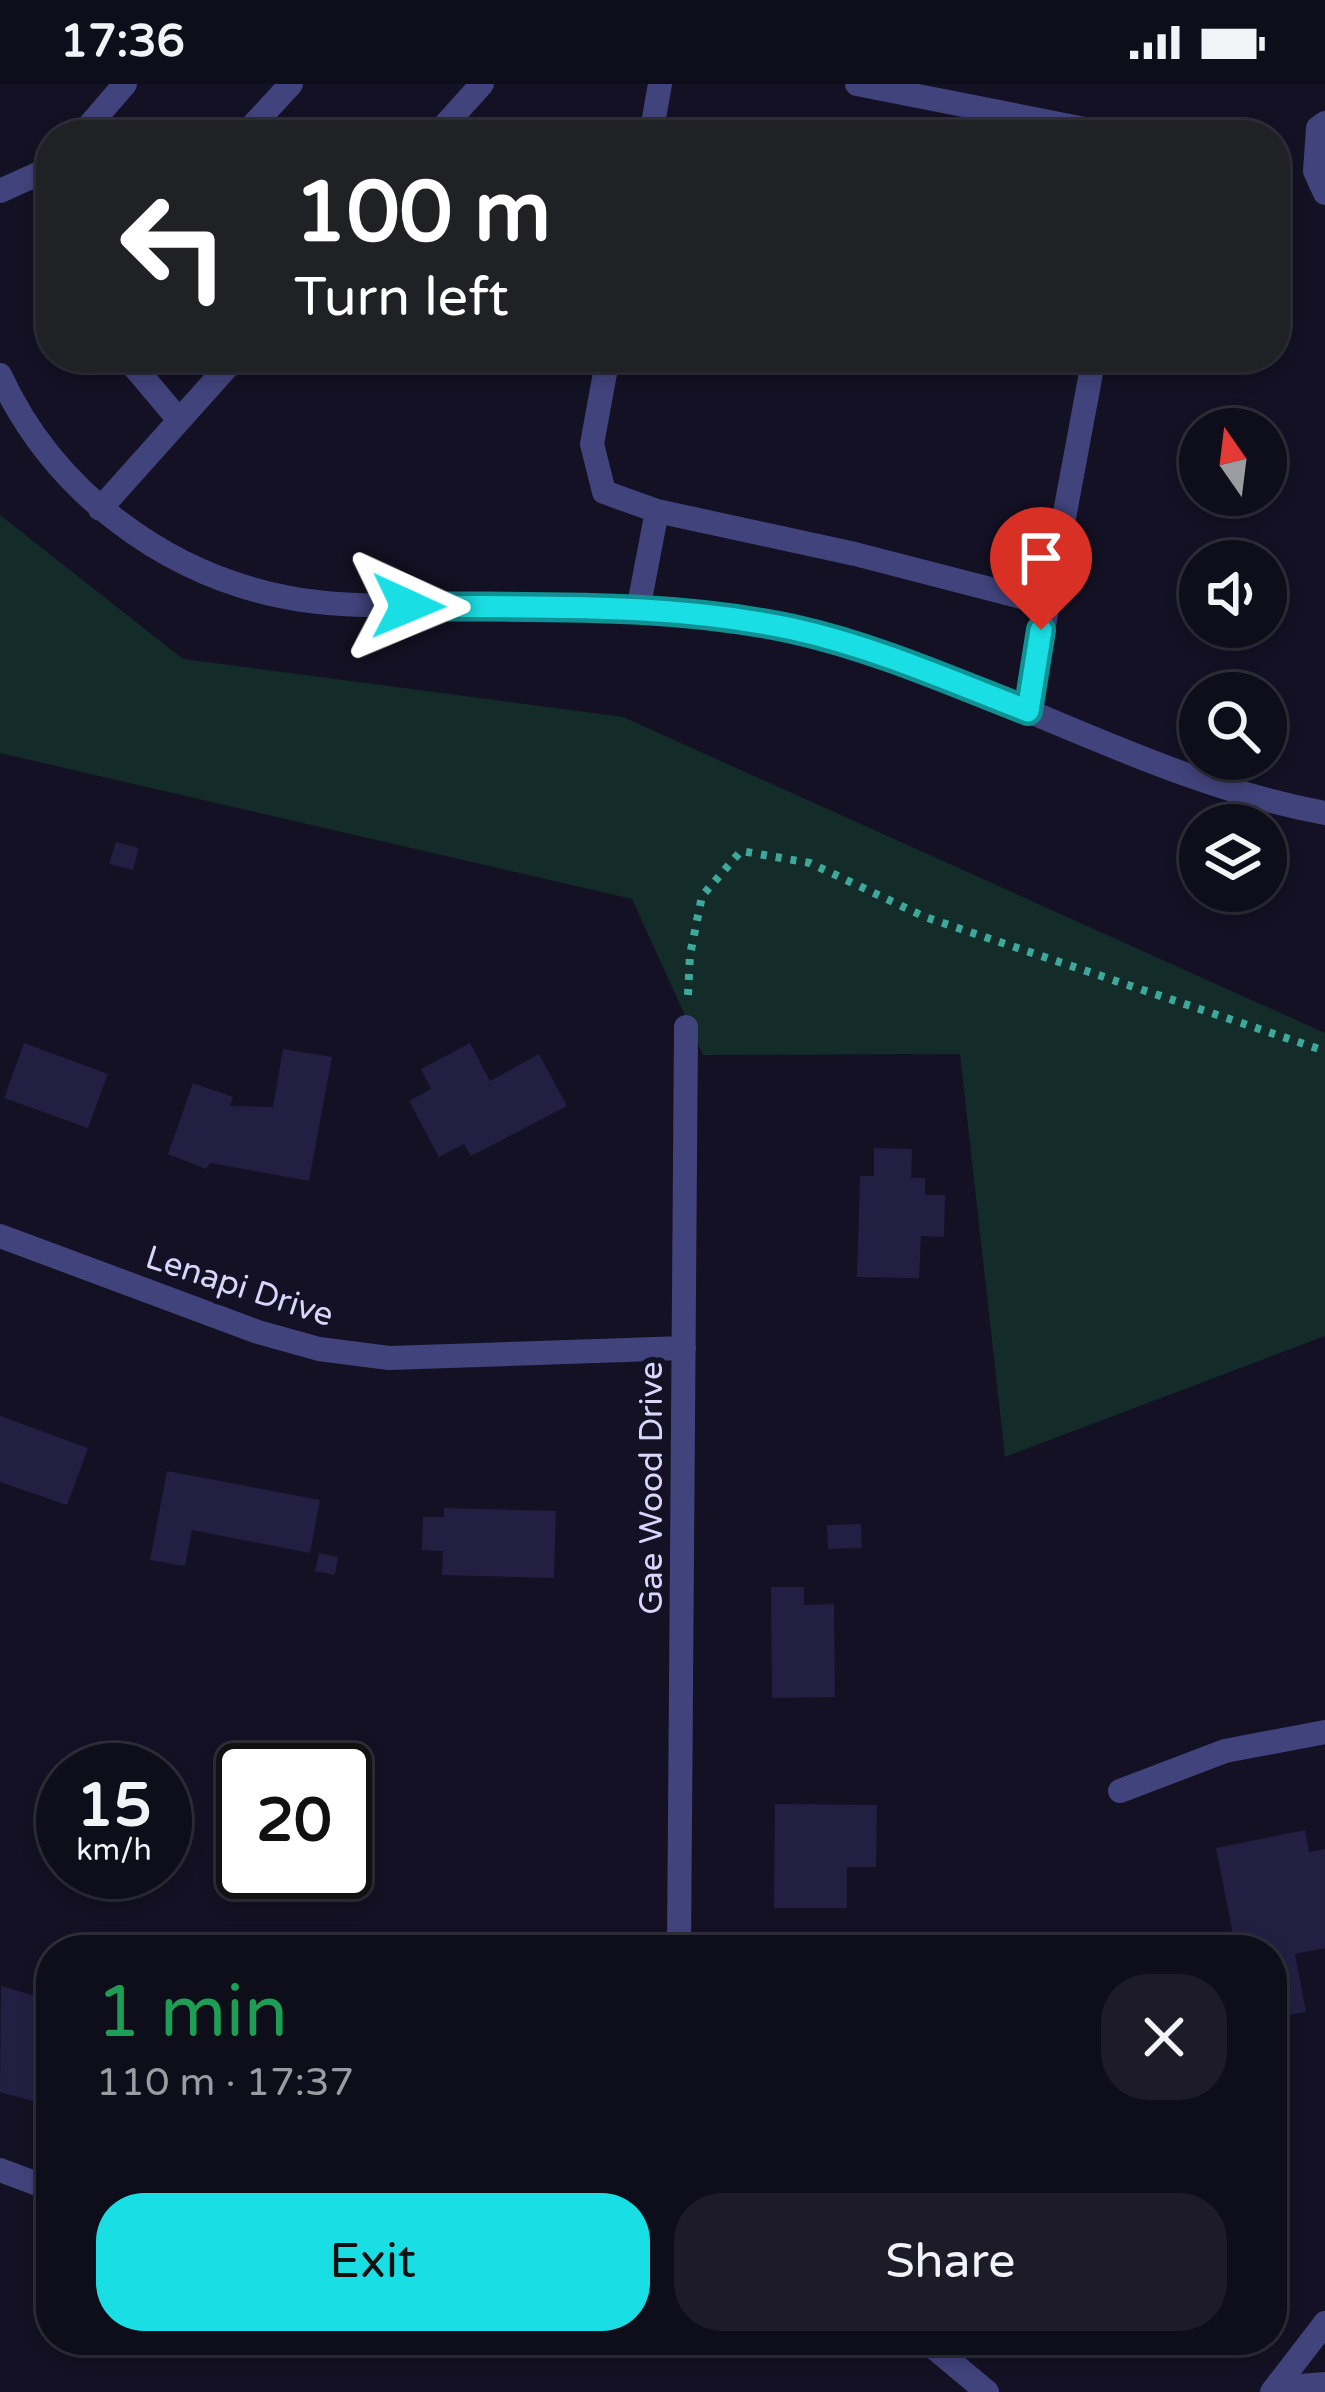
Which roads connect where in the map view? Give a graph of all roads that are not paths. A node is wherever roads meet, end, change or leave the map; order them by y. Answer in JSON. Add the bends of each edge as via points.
{"nodes":[{"id":1,"x":125,"y":84,"type":"edge"},
{"id":2,"x":291,"y":84,"type":"edge"},
{"id":3,"x":482,"y":84,"type":"edge"},
{"id":4,"x":660,"y":84,"type":"edge"},
{"id":5,"x":857,"y":84,"type":"edge"},
{"id":6,"x":93,"y":120,"type":"edge"},
{"id":7,"x":258,"y":120,"type":"edge"},
{"id":8,"x":450,"y":120,"type":"edge"},
{"id":9,"x":654,"y":120,"type":"edge"},
{"id":10,"x":1039,"y":120,"type":"edge"},
{"id":11,"x":1325,"y":123,"type":"edge"},
{"id":12,"x":36,"y":175,"type":"edge"},
{"id":13,"x":0,"y":191,"type":"edge"},
{"id":14,"x":1325,"y":193,"type":"edge"},
{"id":15,"x":139,"y":372,"type":"edge"},
{"id":16,"x":222,"y":372,"type":"edge"},
{"id":17,"x":605,"y":372,"type":"edge"},
{"id":18,"x":1091,"y":372,"type":"edge"},
{"id":19,"x":0,"y":375,"type":"edge"},
{"id":20,"x":179,"y":420,"type":"junction"},
{"id":21,"x":100,"y":509,"type":"junction"},
{"id":22,"x":657,"y":511,"type":"junction"},
{"id":23,"x":1046,"y":603,"type":"junction"},
{"id":24,"x":638,"y":610,"type":"junction"},
{"id":25,"x":1028,"y":711,"type":"junction"},
{"id":26,"x":1325,"y":813,"type":"edge"},
{"id":27,"x":686,"y":1027,"type":"road end"},
{"id":28,"x":0,"y":1236,"type":"edge"},
{"id":29,"x":684,"y":1348,"type":"junction"},
{"id":30,"x":1325,"y":1732,"type":"edge"},
{"id":31,"x":1120,"y":1791,"type":"dead end"},
{"id":32,"x":679,"y":1935,"type":"edge"},
{"id":33,"x":0,"y":2170,"type":"edge"},
{"id":34,"x":36,"y":2183,"type":"edge"},
{"id":35,"x":1325,"y":2323,"type":"edge"},
{"id":36,"x":943,"y":2355,"type":"edge"},
{"id":37,"x":1325,"y":2384,"type":"edge"},
{"id":38,"x":1274,"y":2390,"type":"edge"},
{"id":39,"x":986,"y":2392,"type":"edge"}],
"edges":[{"from":1,"to":6,"type":"street"},
{"from":2,"to":7,"type":"street"},
{"from":3,"to":8,"type":"street"},
{"from":4,"to":9,"type":"street"},
{"from":5,"to":10,"type":"street"},
{"from":11,"to":14,"type":"street","via":[[1315,172]]},
{"from":12,"to":13,"type":"street"},
{"from":15,"to":20,"type":"street"},
{"from":16,"to":20,"type":"street"},
{"from":17,"to":22,"type":"street","via":[[592,444],[604,492]]},
{"from":18,"to":23,"type":"street"},
{"from":19,"to":21,"type":"street","via":[[51,459]]},
{"from":20,"to":21,"type":"street"},
{"from":21,"to":24,"type":"street","via":[[162,553],[292,599]]},
{"from":22,"to":23,"type":"street"},
{"from":22,"to":24,"type":"street"},
{"from":23,"to":25,"type":"street"},
{"from":24,"to":25,"type":"street","via":[[796,630]]},
{"from":25,"to":26,"type":"street","via":[[1232,792]]},
{"from":27,"to":29,"type":"street","name":"Gae Wood Drive"},
{"from":28,"to":29,"type":"street","name":"Lenapi Drive","via":[[319,1349],[389,1358]]},
{"from":29,"to":32,"type":"street","name":"Gae Wood Drive"},
{"from":30,"to":31,"type":"street","via":[[1225,1750]]},
{"from":33,"to":34,"type":"street"},
{"from":35,"to":38,"type":"street"},
{"from":36,"to":39,"type":"street"},
{"from":37,"to":38,"type":"street"}]}
